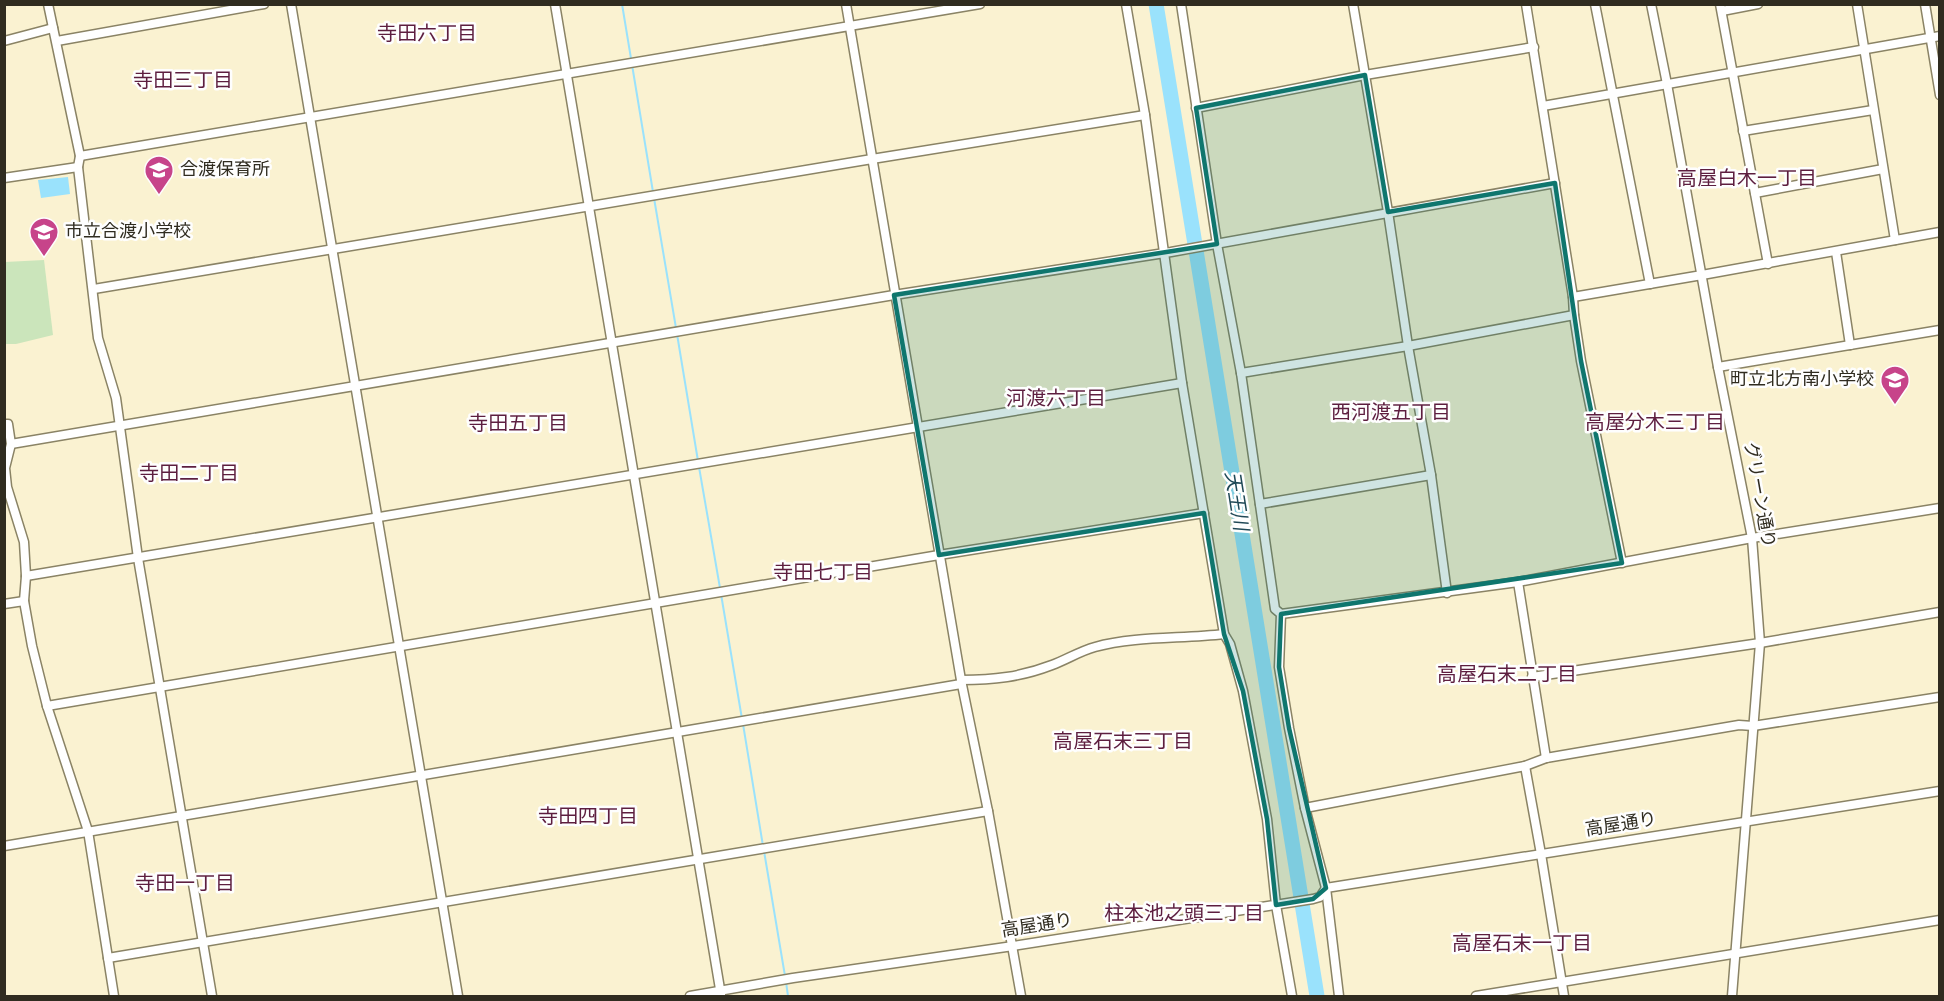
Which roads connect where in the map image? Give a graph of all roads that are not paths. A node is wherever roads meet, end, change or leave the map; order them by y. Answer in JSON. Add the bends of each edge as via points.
{"nodes":[{"id":1,"x":48,"y":4,"type":"edge"},
{"id":2,"x":264,"y":4,"type":"edge"},
{"id":3,"x":291,"y":4,"type":"edge"},
{"id":4,"x":555,"y":4,"type":"edge"},
{"id":5,"x":846,"y":4,"type":"edge"},
{"id":6,"x":980,"y":4,"type":"edge"},
{"id":7,"x":1126,"y":4,"type":"edge"},
{"id":8,"x":1181,"y":4,"type":"edge"},
{"id":9,"x":1353,"y":4,"type":"edge"},
{"id":10,"x":1526,"y":4,"type":"edge"},
{"id":11,"x":1595,"y":4,"type":"edge"},
{"id":12,"x":1651,"y":4,"type":"edge"},
{"id":13,"x":1758,"y":4,"type":"edge"},
{"id":14,"x":1857,"y":4,"type":"edge"},
{"id":15,"x":1925,"y":4,"type":"edge"},
{"id":16,"x":1721,"y":8,"type":"edge"},
{"id":17,"x":850,"y":27,"type":"junction"},
{"id":18,"x":53,"y":28,"type":"junction"},
{"id":19,"x":1935,"y":37,"type":"edge"},
{"id":20,"x":57,"y":40,"type":"junction"},
{"id":21,"x":4,"y":41,"type":"edge"},
{"id":22,"x":1534,"y":47,"type":"junction"},
{"id":23,"x":1864,"y":50,"type":"junction"},
{"id":24,"x":1733,"y":72,"type":"junction"},
{"id":25,"x":566,"y":73,"type":"junction"},
{"id":26,"x":1365,"y":75,"type":"junction"},
{"id":27,"x":1668,"y":84,"type":"junction"},
{"id":28,"x":1613,"y":93,"type":"junction"},
{"id":29,"x":1940,"y":95,"type":"edge"},
{"id":30,"x":1543,"y":106,"type":"junction"},
{"id":31,"x":1196,"y":108,"type":"junction"},
{"id":32,"x":1874,"y":110,"type":"junction"},
{"id":33,"x":1145,"y":115,"type":"junction"},
{"id":34,"x":310,"y":117,"type":"junction"},
{"id":35,"x":1743,"y":131,"type":"junction"},
{"id":36,"x":80,"y":156,"type":"junction"},
{"id":37,"x":872,"y":159,"type":"junction"},
{"id":38,"x":78,"y":167,"type":"junction"},
{"id":39,"x":1883,"y":169,"type":"junction"},
{"id":40,"x":4,"y":177,"type":"edge"},
{"id":41,"x":1555,"y":183,"type":"junction"},
{"id":42,"x":1755,"y":193,"type":"junction"},
{"id":43,"x":588,"y":206,"type":"junction"},
{"id":44,"x":1388,"y":212,"type":"junction"},
{"id":45,"x":1940,"y":232,"type":"edge"},
{"id":46,"x":1895,"y":240,"type":"junction"},
{"id":47,"x":1213,"y":244,"type":"junction"},
{"id":48,"x":331,"y":250,"type":"junction"},
{"id":49,"x":1168,"y":252,"type":"junction"},
{"id":50,"x":1836,"y":252,"type":"junction"},
{"id":51,"x":1768,"y":264,"type":"junction"},
{"id":52,"x":1702,"y":276,"type":"junction"},
{"id":53,"x":1650,"y":284,"type":"junction"},
{"id":54,"x":94,"y":289,"type":"junction"},
{"id":55,"x":894,"y":295,"type":"junction"},
{"id":56,"x":1574,"y":297,"type":"junction"},
{"id":57,"x":1574,"y":315,"type":"junction"},
{"id":58,"x":1940,"y":330,"type":"edge"},
{"id":59,"x":611,"y":343,"type":"junction"},
{"id":60,"x":1850,"y":345,"type":"junction"},
{"id":61,"x":1408,"y":346,"type":"junction"},
{"id":62,"x":1718,"y":367,"type":"junction"},
{"id":63,"x":1241,"y":374,"type":"junction"},
{"id":64,"x":1182,"y":383,"type":"junction"},
{"id":65,"x":355,"y":386,"type":"junction"},
{"id":66,"x":4,"y":424,"type":"edge"},
{"id":67,"x":119,"y":426,"type":"junction"},
{"id":68,"x":917,"y":427,"type":"junction"},
{"id":69,"x":11,"y":444,"type":"junction"},
{"id":70,"x":634,"y":475,"type":"junction"},
{"id":71,"x":1431,"y":475,"type":"junction"},
{"id":72,"x":1260,"y":504,"type":"junction"},
{"id":73,"x":1940,"y":508,"type":"edge"},
{"id":74,"x":1204,"y":513,"type":"junction"},
{"id":75,"x":377,"y":517,"type":"junction"},
{"id":76,"x":1752,"y":538,"type":"junction"},
{"id":77,"x":939,"y":555,"type":"junction"},
{"id":78,"x":138,"y":558,"type":"junction"},
{"id":79,"x":1622,"y":563,"type":"junction"},
{"id":80,"x":26,"y":576,"type":"junction"},
{"id":81,"x":1518,"y":582,"type":"junction"},
{"id":82,"x":1447,"y":593,"type":"junction"},
{"id":83,"x":24,"y":601,"type":"junction"},
{"id":84,"x":4,"y":604,"type":"edge"},
{"id":85,"x":656,"y":604,"type":"junction"},
{"id":86,"x":1940,"y":612,"type":"edge"},
{"id":87,"x":1281,"y":614,"type":"junction"},
{"id":88,"x":1224,"y":634,"type":"junction"},
{"id":89,"x":1760,"y":643,"type":"junction"},
{"id":90,"x":399,"y":646,"type":"junction"},
{"id":91,"x":1532,"y":677,"type":"junction"},
{"id":92,"x":961,"y":682,"type":"junction"},
{"id":93,"x":159,"y":687,"type":"junction"},
{"id":94,"x":1940,"y":697,"type":"edge"},
{"id":95,"x":47,"y":706,"type":"junction"},
{"id":96,"x":1753,"y":726,"type":"junction"},
{"id":97,"x":677,"y":732,"type":"junction"},
{"id":98,"x":1546,"y":758,"type":"junction"},
{"id":99,"x":1525,"y":766,"type":"junction"},
{"id":100,"x":420,"y":775,"type":"junction"},
{"id":101,"x":1940,"y":791,"type":"edge"},
{"id":102,"x":1305,"y":808,"type":"junction"},
{"id":103,"x":988,"y":811,"type":"junction"},
{"id":104,"x":180,"y":816,"type":"junction"},
{"id":105,"x":1746,"y":822,"type":"junction"},
{"id":106,"x":88,"y":831,"type":"junction"},
{"id":107,"x":4,"y":846,"type":"edge"},
{"id":108,"x":1541,"y":854,"type":"junction"},
{"id":109,"x":698,"y":860,"type":"junction"},
{"id":110,"x":1326,"y":888,"type":"junction"},
{"id":111,"x":443,"y":903,"type":"junction"},
{"id":112,"x":1276,"y":905,"type":"junction"},
{"id":113,"x":1940,"y":920,"type":"edge"},
{"id":114,"x":202,"y":943,"type":"junction"},
{"id":115,"x":1013,"y":946,"type":"junction"},
{"id":116,"x":1735,"y":954,"type":"junction"},
{"id":117,"x":108,"y":958,"type":"junction"},
{"id":118,"x":1562,"y":983,"type":"junction"},
{"id":119,"x":721,"y":994,"type":"edge"},
{"id":120,"x":114,"y":996,"type":"edge"},
{"id":121,"x":212,"y":996,"type":"edge"},
{"id":122,"x":458,"y":996,"type":"edge"},
{"id":123,"x":690,"y":996,"type":"edge"},
{"id":124,"x":1021,"y":996,"type":"edge"},
{"id":125,"x":1292,"y":996,"type":"edge"},
{"id":126,"x":1338,"y":996,"type":"edge"},
{"id":127,"x":1476,"y":996,"type":"edge"},
{"id":128,"x":1564,"y":996,"type":"edge"},
{"id":129,"x":1732,"y":996,"type":"edge"}],
"edges":[{"from":1,"to":18,"type":"street"},
{"from":2,"to":20,"type":"street"},
{"from":3,"to":34,"type":"street"},
{"from":4,"to":25,"type":"street"},
{"from":5,"to":17,"type":"street"},
{"from":6,"to":17,"type":"street"},
{"from":7,"to":33,"type":"street"},
{"from":8,"to":31,"type":"street"},
{"from":9,"to":26,"type":"street"},
{"from":10,"to":22,"type":"street"},
{"from":11,"to":28,"type":"street"},
{"from":12,"to":27,"type":"street","name":"グリーン通り"},
{"from":13,"to":16,"type":"street"},
{"from":14,"to":23,"type":"street"},
{"from":15,"to":19,"type":"street"},
{"from":16,"to":24,"type":"street"},
{"from":17,"to":25,"type":"street"},
{"from":17,"to":37,"type":"street"},
{"from":18,"to":20,"type":"street"},
{"from":18,"to":21,"type":"street"},
{"from":19,"to":23,"type":"street"},
{"from":19,"to":29,"type":"street"},
{"from":20,"to":36,"type":"street"},
{"from":22,"to":26,"type":"street"},
{"from":22,"to":30,"type":"street"},
{"from":23,"to":24,"type":"street"},
{"from":23,"to":32,"type":"street"},
{"from":24,"to":27,"type":"street"},
{"from":24,"to":35,"type":"street"},
{"from":25,"to":34,"type":"street"},
{"from":25,"to":43,"type":"street"},
{"from":26,"to":31,"type":"street"},
{"from":26,"to":44,"type":"street"},
{"from":27,"to":28,"type":"street"},
{"from":27,"to":52,"type":"street","name":"グリーン通り"},
{"from":28,"to":30,"type":"street"},
{"from":28,"to":53,"type":"street"},
{"from":30,"to":41,"type":"street"},
{"from":31,"to":47,"type":"street"},
{"from":32,"to":35,"type":"street"},
{"from":32,"to":39,"type":"street"},
{"from":33,"to":37,"type":"street"},
{"from":33,"to":49,"type":"street"},
{"from":34,"to":36,"type":"street"},
{"from":34,"to":48,"type":"street"},
{"from":35,"to":42,"type":"street"},
{"from":36,"to":38,"type":"street"},
{"from":37,"to":43,"type":"street"},
{"from":37,"to":55,"type":"street"},
{"from":38,"to":40,"type":"street"},
{"from":38,"to":54,"type":"street"},
{"from":39,"to":42,"type":"street"},
{"from":39,"to":46,"type":"street"},
{"from":41,"to":44,"type":"street"},
{"from":41,"to":56,"type":"street"},
{"from":42,"to":51,"type":"street"},
{"from":43,"to":48,"type":"street"},
{"from":43,"to":59,"type":"street"},
{"from":44,"to":47,"type":"street"},
{"from":44,"to":61,"type":"street"},
{"from":45,"to":46,"type":"street"},
{"from":46,"to":50,"type":"street"},
{"from":47,"to":49,"type":"street"},
{"from":47,"to":63,"type":"street"},
{"from":48,"to":54,"type":"street"},
{"from":48,"to":65,"type":"street"},
{"from":49,"to":55,"type":"street"},
{"from":49,"to":64,"type":"street"},
{"from":50,"to":51,"type":"street"},
{"from":50,"to":60,"type":"street"},
{"from":51,"to":52,"type":"street"},
{"from":52,"to":53,"type":"street"},
{"from":52,"to":62,"type":"street","name":"グリーン通り"},
{"from":53,"to":56,"type":"street"},
{"from":54,"to":67,"type":"street","via":[[98,338],[116,398]]},
{"from":55,"to":59,"type":"street"},
{"from":55,"to":68,"type":"street"},
{"from":56,"to":57,"type":"street"},
{"from":57,"to":61,"type":"street"},
{"from":57,"to":79,"type":"street"},
{"from":58,"to":60,"type":"street"},
{"from":59,"to":65,"type":"street"},
{"from":59,"to":70,"type":"street"},
{"from":60,"to":62,"type":"street"},
{"from":61,"to":63,"type":"street"},
{"from":61,"to":71,"type":"street"},
{"from":62,"to":76,"type":"street","name":"グリーン通り"},
{"from":63,"to":72,"type":"street"},
{"from":64,"to":68,"type":"street"},
{"from":64,"to":74,"type":"street"},
{"from":65,"to":67,"type":"street"},
{"from":65,"to":75,"type":"street"},
{"from":66,"to":69,"type":"street","via":[[8,424]]},
{"from":67,"to":69,"type":"street"},
{"from":67,"to":78,"type":"street"},
{"from":68,"to":70,"type":"street"},
{"from":68,"to":77,"type":"street"},
{"from":69,"to":80,"type":"street","via":[[5,468],[7,487],[24,542]]},
{"from":70,"to":75,"type":"street"},
{"from":70,"to":85,"type":"street"},
{"from":71,"to":72,"type":"street"},
{"from":71,"to":82,"type":"street"},
{"from":72,"to":87,"type":"street","via":[[1275,609]]},
{"from":73,"to":76,"type":"street"},
{"from":74,"to":77,"type":"street"},
{"from":74,"to":88,"type":"street"},
{"from":75,"to":78,"type":"street"},
{"from":75,"to":90,"type":"street"},
{"from":76,"to":79,"type":"street"},
{"from":76,"to":89,"type":"street","name":"グリーン通り"},
{"from":77,"to":85,"type":"street"},
{"from":77,"to":92,"type":"street"},
{"from":78,"to":80,"type":"street"},
{"from":78,"to":93,"type":"street"},
{"from":79,"to":81,"type":"street"},
{"from":80,"to":83,"type":"street"},
{"from":81,"to":82,"type":"street"},
{"from":81,"to":91,"type":"street"},
{"from":82,"to":87,"type":"street"},
{"from":83,"to":84,"type":"street"},
{"from":83,"to":95,"type":"street"},
{"from":85,"to":90,"type":"street"},
{"from":85,"to":97,"type":"street"},
{"from":86,"to":89,"type":"street"},
{"from":87,"to":102,"type":"street","via":[[1279,667]]},
{"from":88,"to":92,"type":"street","via":[[1152,638],[1095,647],[1008,678]]},
{"from":88,"to":112,"type":"street","via":[[1243,691],[1267,819]]},
{"from":89,"to":91,"type":"street"},
{"from":89,"to":96,"type":"street","name":"グリーン通り"},
{"from":90,"to":93,"type":"street"},
{"from":90,"to":100,"type":"street"},
{"from":91,"to":98,"type":"street"},
{"from":92,"to":97,"type":"street"},
{"from":92,"to":103,"type":"street"},
{"from":93,"to":95,"type":"street"},
{"from":93,"to":104,"type":"street"},
{"from":94,"to":96,"type":"street"},
{"from":95,"to":106,"type":"street"},
{"from":96,"to":98,"type":"street","via":[[1739,725]]},
{"from":96,"to":105,"type":"street","name":"グリーン通り"},
{"from":97,"to":100,"type":"street"},
{"from":97,"to":109,"type":"street"},
{"from":98,"to":99,"type":"street"},
{"from":99,"to":102,"type":"street"},
{"from":99,"to":108,"type":"street"},
{"from":100,"to":104,"type":"street"},
{"from":100,"to":111,"type":"street"},
{"from":101,"to":105,"type":"street","name":"高屋通り"},
{"from":102,"to":110,"type":"street"},
{"from":103,"to":109,"type":"street"},
{"from":103,"to":115,"type":"street"},
{"from":104,"to":106,"type":"street"},
{"from":104,"to":114,"type":"street"},
{"from":105,"to":108,"type":"street","name":"高屋通り"},
{"from":105,"to":116,"type":"street","name":"グリーン通り"},
{"from":106,"to":107,"type":"street"},
{"from":106,"to":117,"type":"street"},
{"from":108,"to":110,"type":"street","name":"高屋通り"},
{"from":108,"to":118,"type":"street"},
{"from":109,"to":111,"type":"street"},
{"from":109,"to":119,"type":"street"},
{"from":110,"to":112,"type":"street","name":"高屋通り","via":[[1320,897]]},
{"from":110,"to":126,"type":"street"},
{"from":111,"to":114,"type":"street"},
{"from":111,"to":122,"type":"street"},
{"from":112,"to":115,"type":"street","name":"高屋通り"},
{"from":112,"to":125,"type":"street"},
{"from":113,"to":116,"type":"street"},
{"from":114,"to":117,"type":"street"},
{"from":114,"to":121,"type":"street"},
{"from":115,"to":119,"type":"street","name":"高屋通り","via":[[780,980]]},
{"from":115,"to":124,"type":"street"},
{"from":116,"to":118,"type":"street"},
{"from":116,"to":129,"type":"street","name":"グリーン通り"},
{"from":117,"to":120,"type":"street"},
{"from":118,"to":127,"type":"street"},
{"from":118,"to":128,"type":"street"},
{"from":119,"to":123,"type":"street","name":"高屋通り"}]}
